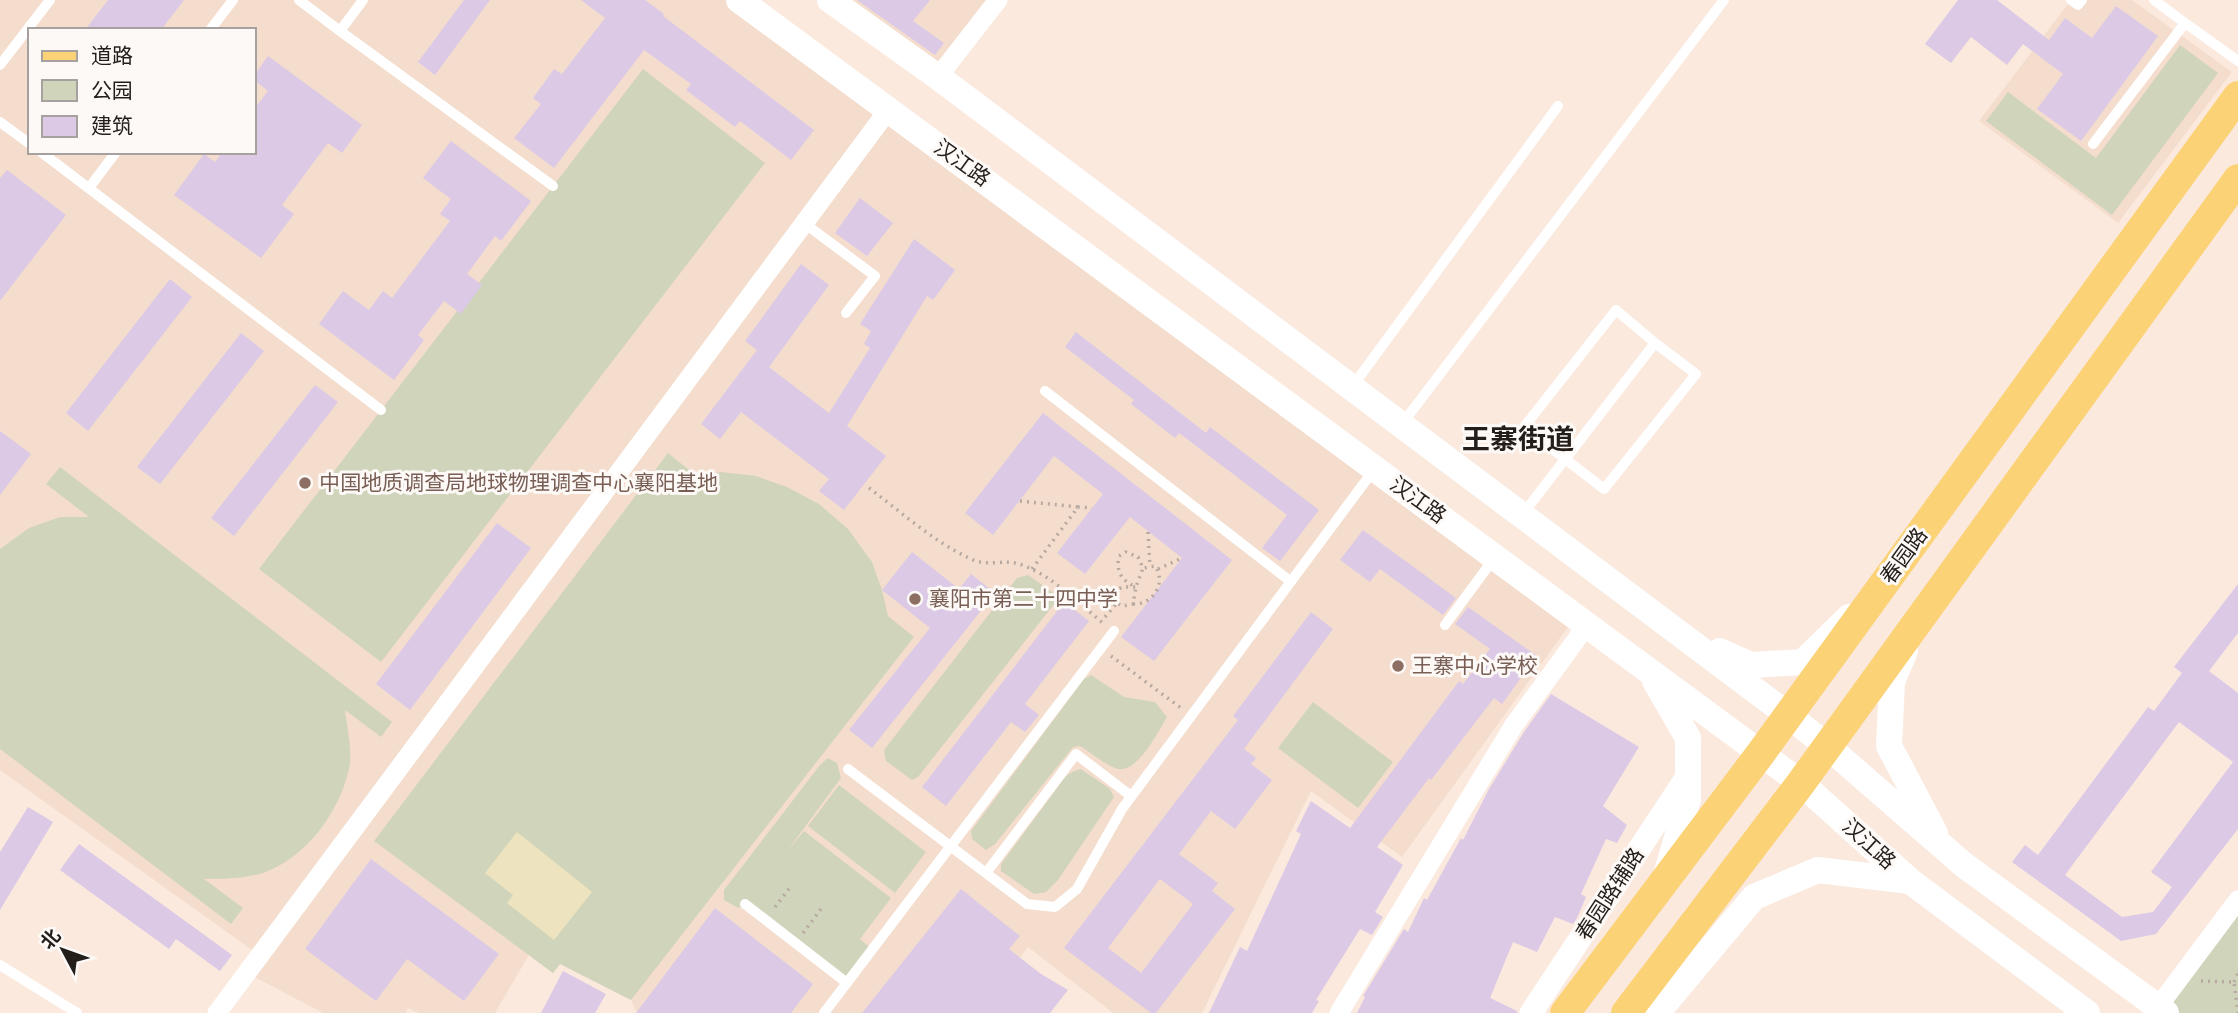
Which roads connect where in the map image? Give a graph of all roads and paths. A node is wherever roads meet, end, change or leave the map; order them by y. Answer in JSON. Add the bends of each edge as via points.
{"nodes":[{"id":1,"x":50,"y":0,"type":"edge"},
{"id":2,"x":233,"y":0,"type":"edge"},
{"id":3,"x":299,"y":0,"type":"edge"},
{"id":4,"x":363,"y":0,"type":"edge"},
{"id":5,"x":740,"y":0,"type":"edge"},
{"id":6,"x":830,"y":0,"type":"edge"},
{"id":7,"x":998,"y":0,"type":"edge"},
{"id":8,"x":1724,"y":0,"type":"edge"},
{"id":9,"x":2071,"y":0,"type":"edge"},
{"id":10,"x":2082,"y":0,"type":"edge"},
{"id":11,"x":2154,"y":0,"type":"edge"},
{"id":12,"x":2185,"y":23,"type":"junction"},
{"id":13,"x":28,"y":28,"type":"edge"},
{"id":14,"x":212,"y":28,"type":"edge"},
{"id":15,"x":28,"y":29,"type":"edge"},
{"id":16,"x":340,"y":31,"type":"junction"},
{"id":17,"x":2238,"y":61,"type":"edge"},
{"id":18,"x":0,"y":65,"type":"edge"},
{"id":19,"x":937,"y":77,"type":"junction"},
{"id":20,"x":2238,"y":96,"type":"edge"},
{"id":21,"x":1558,"y":106,"type":"dead end"},
{"id":22,"x":889,"y":109,"type":"junction"},
{"id":23,"x":0,"y":122,"type":"edge"},
{"id":24,"x":28,"y":143,"type":"edge"},
{"id":25,"x":2093,"y":144,"type":"dead end"},
{"id":26,"x":44,"y":154,"type":"edge"},
{"id":27,"x":114,"y":154,"type":"edge"},
{"id":28,"x":2238,"y":179,"type":"edge"},
{"id":29,"x":553,"y":186,"type":"dead end"},
{"id":30,"x":89,"y":188,"type":"junction"},
{"id":31,"x":804,"y":223,"type":"junction"},
{"id":32,"x":846,"y":313,"type":"dead end"},
{"id":33,"x":1655,"y":343,"type":"junction"},
{"id":34,"x":1352,"y":387,"type":"junction"},
{"id":35,"x":1045,"y":391,"type":"dead end"},
{"id":36,"x":381,"y":410,"type":"dead end"},
{"id":37,"x":1401,"y":425,"type":"junction"},
{"id":38,"x":1565,"y":459,"type":"junction"},
{"id":39,"x":1375,"y":468,"type":"junction"},
{"id":40,"x":869,"y":488,"type":"dead end"},
{"id":41,"x":1020,"y":501,"type":"dead end"},
{"id":42,"x":1079,"y":507,"type":"junction"},
{"id":43,"x":1092,"y":508,"type":"dead end"},
{"id":44,"x":1521,"y":515,"type":"junction"},
{"id":45,"x":1148,"y":532,"type":"dead end"},
{"id":46,"x":1495,"y":556,"type":"junction"},
{"id":47,"x":1182,"y":558,"type":"dead end"},
{"id":48,"x":1150,"y":566,"type":"junction"},
{"id":49,"x":1143,"y":568,"type":"junction"},
{"id":50,"x":1032,"y":569,"type":"junction"},
{"id":51,"x":1158,"y":569,"type":"junction"},
{"id":52,"x":1290,"y":582,"type":"junction"},
{"id":53,"x":1883,"y":584,"type":"junction"},
{"id":54,"x":1136,"y":587,"type":"junction"},
{"id":55,"x":1117,"y":603,"type":"junction"},
{"id":56,"x":1133,"y":604,"type":"junction"},
{"id":57,"x":1102,"y":621,"type":"junction"},
{"id":58,"x":1916,"y":624,"type":"junction"},
{"id":59,"x":1445,"y":625,"type":"dead end"},
{"id":60,"x":1587,"y":625,"type":"junction"},
{"id":61,"x":1674,"y":630,"type":"junction"},
{"id":62,"x":1114,"y":631,"type":"junction"},
{"id":63,"x":1648,"y":670,"type":"junction"},
{"id":64,"x":1191,"y":715,"type":"junction"},
{"id":65,"x":1788,"y":715,"type":"junction"},
{"id":66,"x":1828,"y":746,"type":"junction"},
{"id":67,"x":1761,"y":753,"type":"junction"},
{"id":68,"x":848,"y":769,"type":"dead end"},
{"id":69,"x":1688,"y":775,"type":"junction"},
{"id":70,"x":1801,"y":783,"type":"junction"},
{"id":71,"x":1131,"y":796,"type":"junction"},
{"id":72,"x":952,"y":847,"type":"junction"},
{"id":73,"x":1942,"y":847,"type":"junction"},
{"id":74,"x":986,"y":873,"type":"junction"},
{"id":75,"x":1910,"y":881,"type":"junction"},
{"id":76,"x":1663,"y":883,"type":"junction"},
{"id":77,"x":791,"y":886,"type":"dead end"},
{"id":78,"x":2238,"y":900,"type":"edge"},
{"id":79,"x":745,"y":904,"type":"dead end"},
{"id":80,"x":821,"y":909,"type":"dead end"},
{"id":81,"x":765,"y":920,"type":"junction"},
{"id":82,"x":796,"y":943,"type":"junction"},
{"id":83,"x":1699,"y":962,"type":"junction"},
{"id":84,"x":0,"y":965,"type":"edge"},
{"id":85,"x":2238,"y":973,"type":"edge"},
{"id":86,"x":2178,"y":981,"type":"junction"},
{"id":87,"x":2234,"y":982,"type":"junction"},
{"id":88,"x":847,"y":984,"type":"junction"},
{"id":89,"x":2162,"y":1010,"type":"edge"},
{"id":90,"x":77,"y":1013,"type":"edge"},
{"id":91,"x":217,"y":1013,"type":"edge"},
{"id":92,"x":824,"y":1013,"type":"edge"},
{"id":93,"x":1339,"y":1013,"type":"edge"},
{"id":94,"x":1531,"y":1013,"type":"edge"},
{"id":95,"x":1565,"y":1013,"type":"edge"},
{"id":96,"x":1626,"y":1013,"type":"edge"},
{"id":97,"x":1657,"y":1013,"type":"edge"},
{"id":98,"x":1666,"y":1013,"type":"edge"},
{"id":99,"x":2087,"y":1013,"type":"edge"},
{"id":100,"x":2238,"y":1013,"type":"edge"}],
"edges":[{"from":1,"to":13,"type":"lane"},
{"from":2,"to":14,"type":"lane"},
{"from":3,"to":16,"type":"lane"},
{"from":4,"to":16,"type":"lane"},
{"from":5,"to":22,"type":"main road","name":"汉江路"},
{"from":6,"to":19,"type":"main road"},
{"from":7,"to":19,"type":"street"},
{"from":8,"to":37,"type":"lane"},
{"from":9,"to":10,"type":"lane","via":[[2078,5]]},
{"from":11,"to":12,"type":"lane"},
{"from":12,"to":17,"type":"lane"},
{"from":12,"to":25,"type":"lane"},
{"from":15,"to":18,"type":"lane"},
{"from":16,"to":29,"type":"lane"},
{"from":19,"to":34,"type":"main road"},
{"from":20,"to":53,"type":"main road","name":"春园路"},
{"from":21,"to":34,"type":"lane"},
{"from":22,"to":31,"type":"street"},
{"from":22,"to":39,"type":"main road","name":"汉江路"},
{"from":23,"to":24,"type":"lane"},
{"from":26,"to":30,"type":"lane"},
{"from":27,"to":30,"type":"lane"},
{"from":28,"to":58,"type":"main road"},
{"from":30,"to":36,"type":"lane"},
{"from":31,"to":32,"type":"lane","via":[[875,276]]},
{"from":31,"to":91,"type":"street"},
{"from":33,"to":38,"type":"lane"},
{"from":33,"to":38,"type":"lane","via":[[1696,374],[1604,489]]},
{"from":33,"to":38,"type":"lane","via":[[1616,310],[1524,427]]},
{"from":34,"to":37,"type":"main road"},
{"from":35,"to":52,"type":"lane"},
{"from":37,"to":44,"type":"main road"},
{"from":38,"to":44,"type":"lane"},
{"from":39,"to":46,"type":"main road","name":"汉江路"},
{"from":39,"to":52,"type":"lane"},
{"from":40,"to":50,"type":"path","via":[[935,538],[973,560],[1015,562]]},
{"from":41,"to":42,"type":"path"},
{"from":42,"to":43,"type":"path"},
{"from":42,"to":50,"type":"path"},
{"from":44,"to":61,"type":"main road"},
{"from":45,"to":48,"type":"path"},
{"from":46,"to":59,"type":"lane"},
{"from":46,"to":60,"type":"main road","name":"汉江路"},
{"from":47,"to":51,"type":"path"},
{"from":48,"to":49,"type":"path"},
{"from":48,"to":51,"type":"path"},
{"from":49,"to":54,"type":"path"},
{"from":49,"to":54,"type":"path","via":[[1138,557],[1126,552],[1119,556],[1121,578]]},
{"from":50,"to":57,"type":"path"},
{"from":51,"to":56,"type":"path","via":[[1160,582],[1152,598]]},
{"from":52,"to":64,"type":"lane"},
{"from":53,"to":61,"type":"main road","via":[[1802,662],[1751,665]]},
{"from":53,"to":65,"type":"main road","name":"春园路"},
{"from":54,"to":55,"type":"path","via":[[1117,590]]},
{"from":54,"to":56,"type":"path"},
{"from":55,"to":56,"type":"path"},
{"from":55,"to":57,"type":"path"},
{"from":57,"to":62,"type":"path"},
{"from":58,"to":66,"type":"main road"},
{"from":58,"to":73,"type":"main road","via":[[1892,682],[1889,746]]},
{"from":60,"to":63,"type":"main road","name":"汉江路"},
{"from":60,"to":93,"type":"street","via":[[1514,725]]},
{"from":61,"to":65,"type":"main road"},
{"from":62,"to":64,"type":"path","via":[[1121,637],[1109,654]]},
{"from":62,"to":72,"type":"lane"},
{"from":63,"to":67,"type":"main road","name":"汉江路"},
{"from":63,"to":69,"type":"main road","via":[[1688,738]]},
{"from":64,"to":71,"type":"lane"},
{"from":65,"to":66,"type":"main road"},
{"from":65,"to":67,"type":"main road","name":"春园路"},
{"from":66,"to":70,"type":"main road"},
{"from":66,"to":73,"type":"main road"},
{"from":67,"to":70,"type":"main road","name":"汉江路"},
{"from":67,"to":76,"type":"main road","name":"春园路"},
{"from":68,"to":72,"type":"lane"},
{"from":69,"to":76,"type":"main road","via":[[1688,799]]},
{"from":69,"to":94,"type":"street","name":"春园路辅路"},
{"from":70,"to":75,"type":"main road","name":"汉江路"},
{"from":70,"to":96,"type":"main road"},
{"from":71,"to":74,"type":"lane","via":[[1077,889],[1055,907],[1027,904]]},
{"from":71,"to":74,"type":"lane","via":[[1076,754]]},
{"from":72,"to":74,"type":"lane"},
{"from":72,"to":88,"type":"lane"},
{"from":73,"to":89,"type":"main road"},
{"from":75,"to":83,"type":"main road","via":[[1818,870],[1754,897]]},
{"from":75,"to":99,"type":"main road","name":"汉江路"},
{"from":76,"to":95,"type":"main road","name":"春园路"},
{"from":77,"to":81,"type":"path"},
{"from":78,"to":86,"type":"street"},
{"from":79,"to":81,"type":"lane"},
{"from":80,"to":82,"type":"path"},
{"from":81,"to":82,"type":"lane"},
{"from":82,"to":88,"type":"lane"},
{"from":83,"to":97,"type":"main road"},
{"from":83,"to":98,"type":"street"},
{"from":84,"to":90,"type":"lane"},
{"from":85,"to":87,"type":"path"},
{"from":86,"to":87,"type":"path"},
{"from":86,"to":89,"type":"street"},
{"from":87,"to":100,"type":"path"},
{"from":88,"to":92,"type":"lane"}]}
